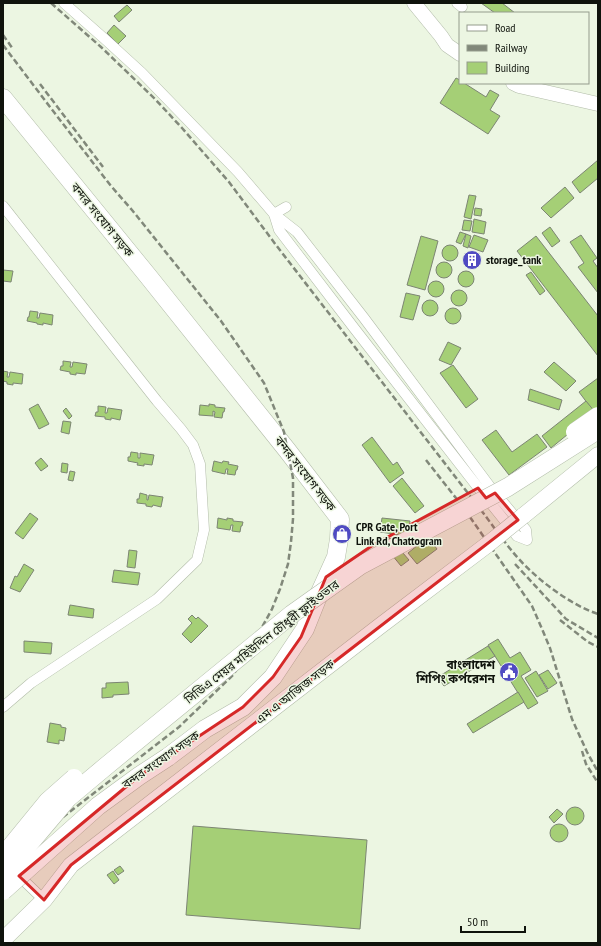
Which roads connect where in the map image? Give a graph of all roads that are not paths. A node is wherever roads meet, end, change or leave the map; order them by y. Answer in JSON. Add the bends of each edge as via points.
{"nodes":[{"id":1,"x":64,"y":3,"type":"edge"},
{"id":2,"x":414,"y":3,"type":"edge"},
{"id":3,"x":459,"y":53,"type":"edge"},
{"id":4,"x":515,"y":84,"type":"edge"},
{"id":5,"x":3,"y":98,"type":"edge"},
{"id":6,"x":598,"y":104,"type":"edge"},
{"id":7,"x":3,"y":206,"type":"edge"},
{"id":8,"x":286,"y":207,"type":"dead end"},
{"id":9,"x":274,"y":214,"type":"junction"},
{"id":10,"x":7,"y":219,"type":"edge"},
{"id":11,"x":598,"y":416,"type":"edge"},
{"id":12,"x":598,"y":430,"type":"edge"},
{"id":13,"x":598,"y":455,"type":"edge"},
{"id":14,"x":3,"y":707,"type":"edge"},
{"id":15,"x":3,"y":856,"type":"edge"},
{"id":16,"x":3,"y":859,"type":"edge"},
{"id":17,"x":3,"y":875,"type":"edge"},
{"id":18,"x":3,"y":891,"type":"edge"},
{"id":19,"x":44,"y":900,"type":"junction"},
{"id":20,"x":3,"y":940,"type":"edge"}],
"edges":[{"from":1,"to":9,"type":"street","via":[[142,73],[238,172]]},
{"from":2,"to":3,"type":"street","via":[[446,45]]},
{"from":4,"to":6,"type":"street"},
{"from":5,"to":18,"type":"highway","name":"বন্দর সংযোগ সড়ক","bridge":true,"via":[[340,519],[336,557],[305,629],[273,677],[243,707],[205,729],[98,806]]},
{"from":7,"to":10,"type":"street"},
{"from":8,"to":9,"type":"street"},
{"from":9,"to":9,"type":"street","via":[[297,232],[491,488],[526,530],[528,540],[517,536],[480,490],[279,230]]},
{"from":10,"to":14,"type":"street","via":[[193,446],[200,464],[204,530],[198,560],[157,600],[30,682]]},
{"from":11,"to":15,"type":"highway","bridge":true,"via":[[545,452],[373,545],[315,585],[194,679],[70,781],[48,801]]},
{"from":12,"to":17,"type":"highway","name":"সিডিএ মেয়র মহিউদ্দিন চৌধুরী ফ্লাইওভার","bridge":true,"via":[[508,487],[361,565],[292,614],[68,798]]},
{"from":13,"to":19,"type":"main road","name":"এম এ আজিজ সড়ক","bridge":true,"via":[[487,545],[71,865]]},
{"from":16,"to":19,"type":"street"},
{"from":19,"to":20,"type":"main road","name":"এম এ আজিজ সড়ক"}]}
